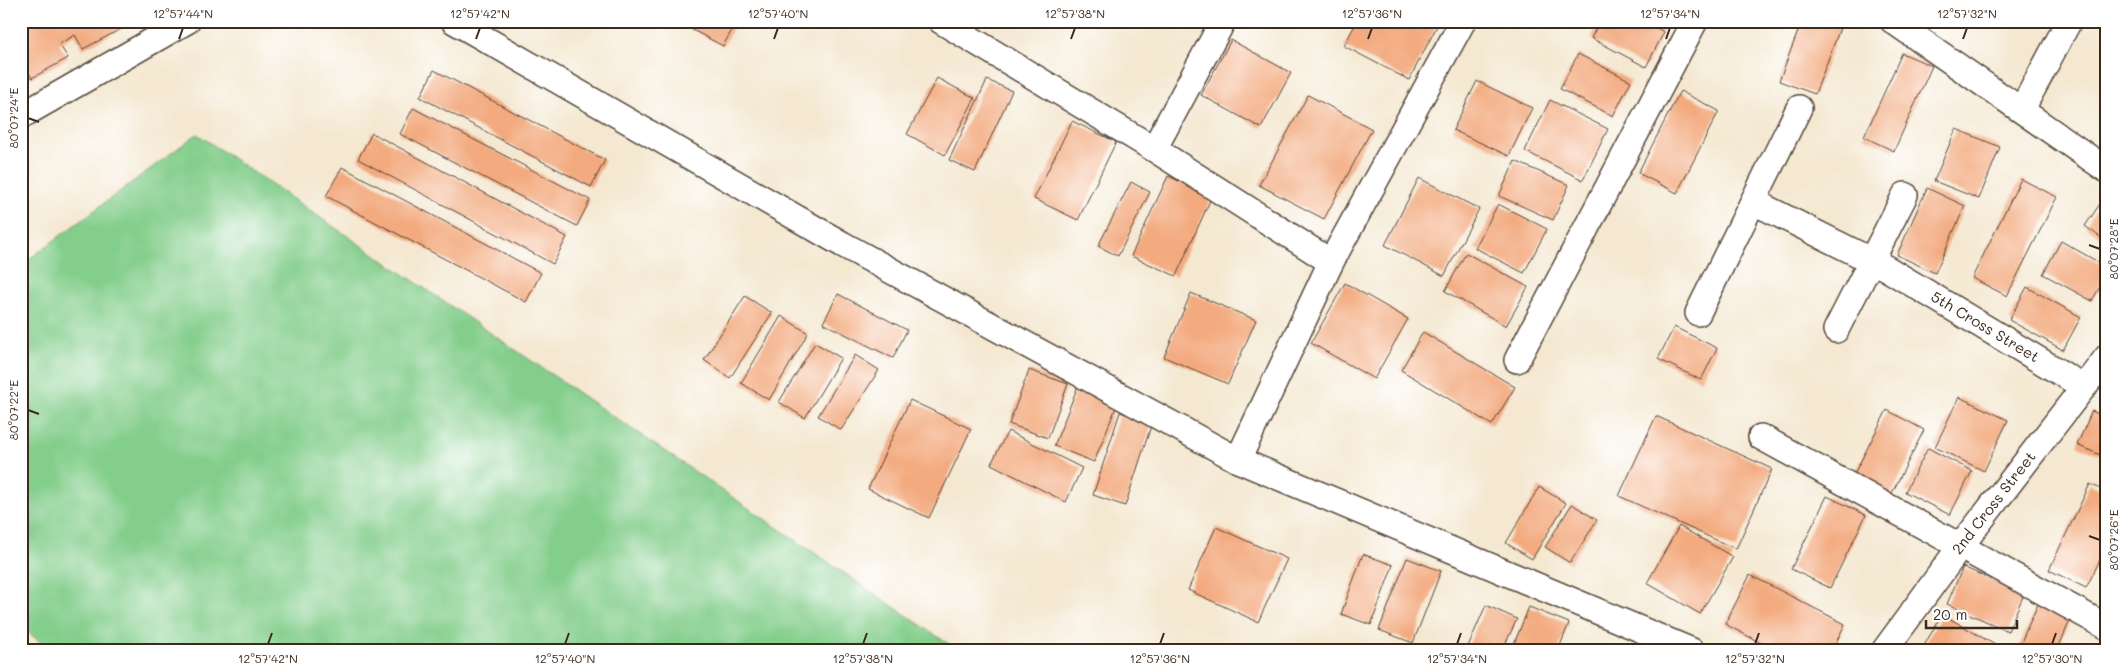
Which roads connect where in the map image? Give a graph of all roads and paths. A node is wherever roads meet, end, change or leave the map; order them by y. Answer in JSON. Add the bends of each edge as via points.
{"nodes":[{"id":1,"x":187,"y":21,"type":"edge"},
{"id":2,"x":454,"y":21,"type":"edge"},
{"id":3,"x":942,"y":21,"type":"edge"},
{"id":4,"x":1223,"y":21,"type":"edge"},
{"id":5,"x":1463,"y":21,"type":"edge"},
{"id":6,"x":1695,"y":21,"type":"edge"},
{"id":7,"x":1893,"y":21,"type":"edge"},
{"id":8,"x":2069,"y":21,"type":"edge"},
{"id":9,"x":1799,"y":108,"type":"dead end"},
{"id":10,"x":2022,"y":109,"type":"junction"},
{"id":11,"x":21,"y":116,"type":"edge"},
{"id":12,"x":1154,"y":149,"type":"junction"},
{"id":13,"x":2107,"y":170,"type":"edge"},
{"id":14,"x":1904,"y":195,"type":"dead end"},
{"id":15,"x":1754,"y":202,"type":"junction"},
{"id":16,"x":1331,"y":262,"type":"junction"},
{"id":17,"x":1878,"y":264,"type":"junction"},
{"id":18,"x":1698,"y":313,"type":"dead end"},
{"id":19,"x":1836,"y":330,"type":"dead end"},
{"id":20,"x":2107,"y":357,"type":"edge"},
{"id":21,"x":1517,"y":360,"type":"dead end"},
{"id":22,"x":2084,"y":387,"type":"junction"},
{"id":23,"x":1761,"y":437,"type":"dead end"},
{"id":24,"x":1238,"y":460,"type":"junction"},
{"id":25,"x":1960,"y":548,"type":"junction"},
{"id":26,"x":2107,"y":627,"type":"edge"},
{"id":27,"x":1692,"y":651,"type":"edge"},
{"id":28,"x":1884,"y":651,"type":"edge"}],
"edges":[{"from":1,"to":11,"type":"street"},
{"from":2,"to":24,"type":"street","via":[[842,244]]},
{"from":3,"to":12,"type":"street"},
{"from":4,"to":12,"type":"street"},
{"from":5,"to":16,"type":"street"},
{"from":6,"to":21,"type":"street"},
{"from":7,"to":10,"type":"street"},
{"from":8,"to":10,"type":"street"},
{"from":9,"to":15,"type":"street"},
{"from":10,"to":13,"type":"street"},
{"from":12,"to":16,"type":"street"},
{"from":14,"to":17,"type":"street"},
{"from":15,"to":17,"type":"street","name":"5th Cross Street"},
{"from":15,"to":18,"type":"street"},
{"from":16,"to":24,"type":"street"},
{"from":17,"to":19,"type":"street"},
{"from":17,"to":22,"type":"street","name":"5th Cross Street"},
{"from":20,"to":22,"type":"street","name":"2nd Cross Street"},
{"from":22,"to":25,"type":"street","name":"2nd Cross Street"},
{"from":23,"to":25,"type":"street"},
{"from":24,"to":27,"type":"street"},
{"from":25,"to":26,"type":"street"},
{"from":25,"to":28,"type":"street","name":"2nd Cross Street"}]}
